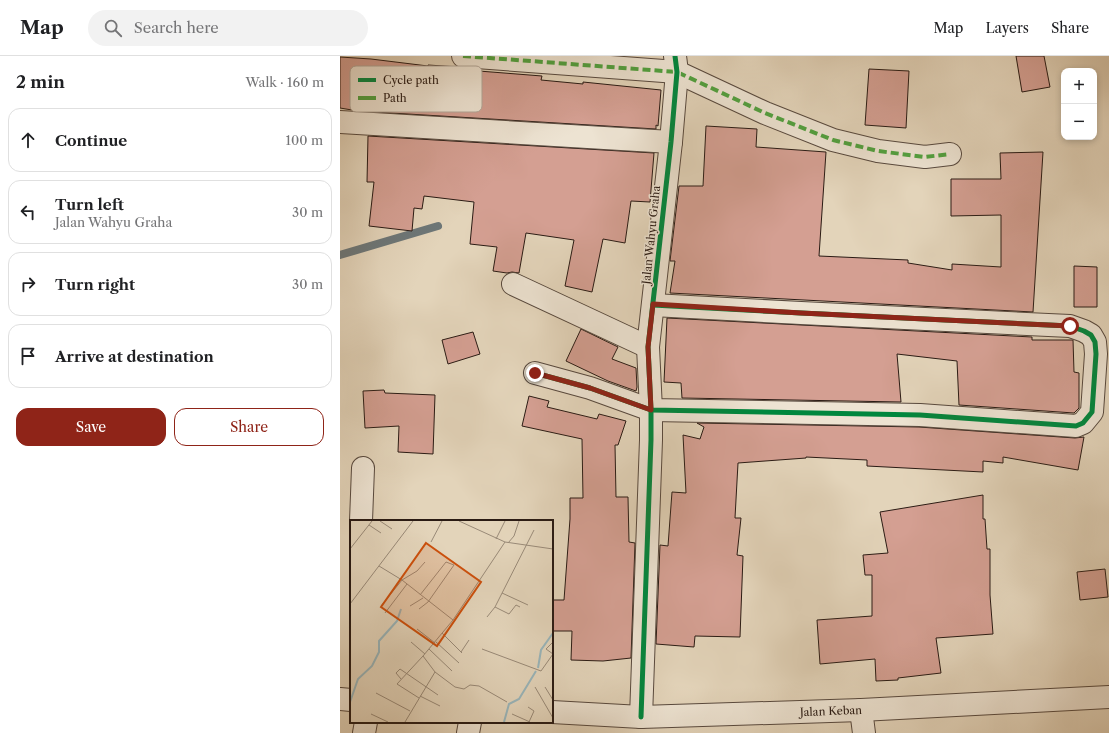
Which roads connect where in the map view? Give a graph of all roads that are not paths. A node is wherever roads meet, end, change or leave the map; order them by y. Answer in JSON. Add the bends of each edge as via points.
{"nodes":[{"id":1,"x":463,"y":56,"type":"edge"},
{"id":2,"x":676,"y":64,"type":"edge"},
{"id":3,"x":340,"y":122,"type":"edge"},
{"id":4,"x":671,"y":142,"type":"junction"},
{"id":5,"x":950,"y":154,"type":"dead end"},
{"id":6,"x":513,"y":284,"type":"dead end"},
{"id":7,"x":653,"y":304,"type":"junction"},
{"id":8,"x":648,"y":347,"type":"junction"},
{"id":9,"x":535,"y":373,"type":"dead end"},
{"id":10,"x":651,"y":410,"type":"junction"},
{"id":11,"x":363,"y":468,"type":"dead end"},
{"id":12,"x":361,"y":520,"type":"edge"},
{"id":13,"x":1109,"y":698,"type":"edge"},
{"id":14,"x":340,"y":699,"type":"edge"},
{"id":15,"x":350,"y":700,"type":"edge"},
{"id":16,"x":861,"y":710,"type":"junction"},
{"id":17,"x":553,"y":712,"type":"edge"},
{"id":18,"x":641,"y":717,"type":"junction"},
{"id":19,"x":366,"y":723,"type":"edge"},
{"id":20,"x":470,"y":723,"type":"edge"},
{"id":21,"x":364,"y":733,"type":"edge"},
{"id":22,"x":468,"y":733,"type":"edge"},
{"id":23,"x":864,"y":733,"type":"edge"}],
"edges":[{"from":1,"to":2,"type":"street"},
{"from":2,"to":4,"type":"street","name":"Jalan Wahyu Graha"},
{"from":2,"to":5,"type":"street","via":[[765,114],[833,140],[878,151],[925,157]]},
{"from":3,"to":4,"type":"street"},
{"from":4,"to":7,"type":"street","name":"Jalan Wahyu Graha"},
{"from":6,"to":8,"type":"street"},
{"from":7,"to":8,"type":"street","name":"Jalan Wahyu Graha"},
{"from":7,"to":10,"type":"street","via":[[1070,326],[1091,335],[1096,354],[1092,412],[1083,423],[1076,426],[920,415]]},
{"from":8,"to":10,"type":"street","name":"Jalan Wahyu Graha"},
{"from":9,"to":10,"type":"street","via":[[590,388]]},
{"from":10,"to":18,"type":"street","name":"Jalan Wahyu Graha"},
{"from":11,"to":12,"type":"street"},
{"from":13,"to":16,"type":"street","name":"Jalan Keban"},
{"from":14,"to":15,"type":"street"},
{"from":16,"to":18,"type":"street","name":"Jalan Keban"},
{"from":16,"to":23,"type":"street"},
{"from":17,"to":18,"type":"street","name":"Jalan Keban"},
{"from":19,"to":21,"type":"street"},
{"from":20,"to":22,"type":"street"}]}
